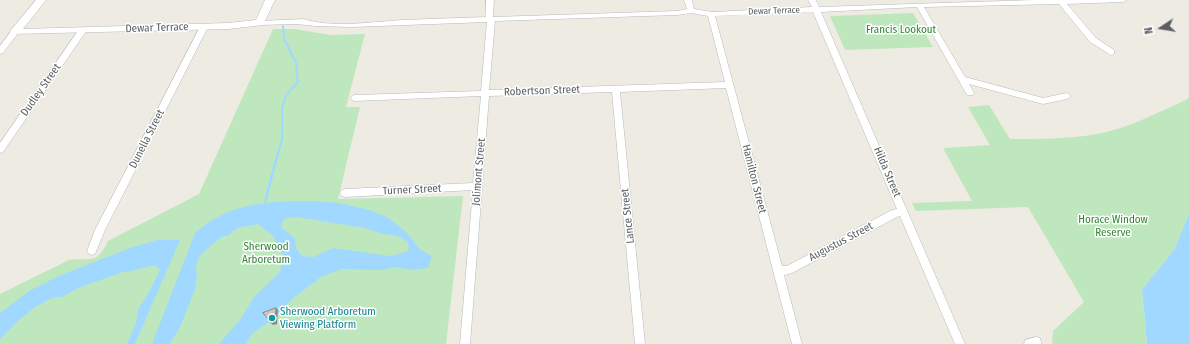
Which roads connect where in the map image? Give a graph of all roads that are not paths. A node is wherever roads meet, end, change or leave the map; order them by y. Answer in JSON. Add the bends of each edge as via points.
{"nodes":[{"id":1,"x":41,"y":0,"type":"edge"},
{"id":2,"x":270,"y":0,"type":"edge"},
{"id":3,"x":490,"y":0,"type":"edge"},
{"id":4,"x":688,"y":0,"type":"edge"},
{"id":5,"x":812,"y":0,"type":"edge"},
{"id":6,"x":1123,"y":0,"type":"edge"},
{"id":7,"x":1060,"y":1,"type":"edge"},
{"id":8,"x":936,"y":2,"type":"edge"},
{"id":9,"x":919,"y":5,"type":"junction"},
{"id":10,"x":816,"y":9,"type":"junction"},
{"id":11,"x":691,"y":11,"type":"junction"},
{"id":12,"x":711,"y":14,"type":"junction"},
{"id":13,"x":490,"y":19,"type":"junction"},
{"id":14,"x":260,"y":23,"type":"junction"},
{"id":15,"x":204,"y":27,"type":"junction"},
{"id":16,"x":83,"y":30,"type":"junction"},
{"id":17,"x":15,"y":32,"type":"junction"},
{"id":18,"x":0,"y":51,"type":"edge"},
{"id":19,"x":1110,"y":52,"type":"dead end"},
{"id":20,"x":962,"y":79,"type":"junction"},
{"id":21,"x":730,"y":85,"type":"junction"},
{"id":22,"x":616,"y":89,"type":"junction"},
{"id":23,"x":486,"y":93,"type":"junction"},
{"id":24,"x":970,"y":93,"type":"dead end"},
{"id":25,"x":1067,"y":96,"type":"dead end"},
{"id":26,"x":354,"y":98,"type":"dead end"},
{"id":27,"x":0,"y":150,"type":"edge"},
{"id":28,"x":478,"y":186,"type":"junction"},
{"id":29,"x":345,"y":193,"type":"dead end"},
{"id":30,"x":904,"y":212,"type":"junction"},
{"id":31,"x":92,"y":251,"type":"dead end"},
{"id":32,"x":778,"y":271,"type":"junction"},
{"id":33,"x":465,"y":344,"type":"edge"},
{"id":34,"x":640,"y":344,"type":"edge"},
{"id":35,"x":797,"y":344,"type":"edge"},
{"id":36,"x":960,"y":344,"type":"edge"}],
"edges":[{"from":1,"to":17,"type":"street"},
{"from":2,"to":14,"type":"street"},
{"from":3,"to":13,"type":"street","name":"Jolimont Street"},
{"from":4,"to":11,"type":"street"},
{"from":5,"to":10,"type":"street","name":"Hilda Street"},
{"from":6,"to":7,"type":"street","name":"Dewar Terrace"},
{"from":7,"to":8,"type":"street","name":"Dewar Terrace"},
{"from":7,"to":19,"type":"street","via":[[1093,40]]},
{"from":8,"to":9,"type":"street","name":"Dewar Terrace"},
{"from":9,"to":10,"type":"street","name":"Dewar Terrace"},
{"from":9,"to":20,"type":"street"},
{"from":10,"to":12,"type":"street","name":"Dewar Terrace"},
{"from":10,"to":30,"type":"street","name":"Hilda Street"},
{"from":11,"to":12,"type":"street","name":"Dewar Terrace"},
{"from":11,"to":13,"type":"street","name":"Dewar Terrace"},
{"from":12,"to":21,"type":"street","name":"Hamilton Street"},
{"from":13,"to":14,"type":"street","name":"Dewar Terrace","via":[[353,26],[298,22]]},
{"from":13,"to":23,"type":"street","name":"Jolimont Street"},
{"from":14,"to":15,"type":"street","name":"Dewar Terrace"},
{"from":15,"to":16,"type":"street","name":"Dewar Terrace"},
{"from":15,"to":31,"type":"street","name":"Dunella Street","via":[[100,230]]},
{"from":16,"to":17,"type":"street","name":"Dewar Terrace"},
{"from":16,"to":27,"type":"street","name":"Dudley Street"},
{"from":17,"to":18,"type":"street"},
{"from":20,"to":24,"type":"street"},
{"from":20,"to":25,"type":"street","via":[[1042,101]]},
{"from":21,"to":22,"type":"street","name":"Robertson Street"},
{"from":21,"to":32,"type":"street","name":"Hamilton Street"},
{"from":22,"to":23,"type":"street","name":"Robertson Street"},
{"from":22,"to":34,"type":"street","name":"Lance Street"},
{"from":23,"to":26,"type":"street","name":"Robertson Street"},
{"from":23,"to":28,"type":"street","name":"Jolimont Street"},
{"from":28,"to":29,"type":"street","name":"Turner Street"},
{"from":28,"to":33,"type":"street","name":"Jolimont Street"},
{"from":30,"to":32,"type":"street","name":"Augustus Street","via":[[895,213],[788,270]]},
{"from":30,"to":36,"type":"street","name":"Hilda Street"},
{"from":32,"to":35,"type":"street","name":"Hamilton Street"}]}
